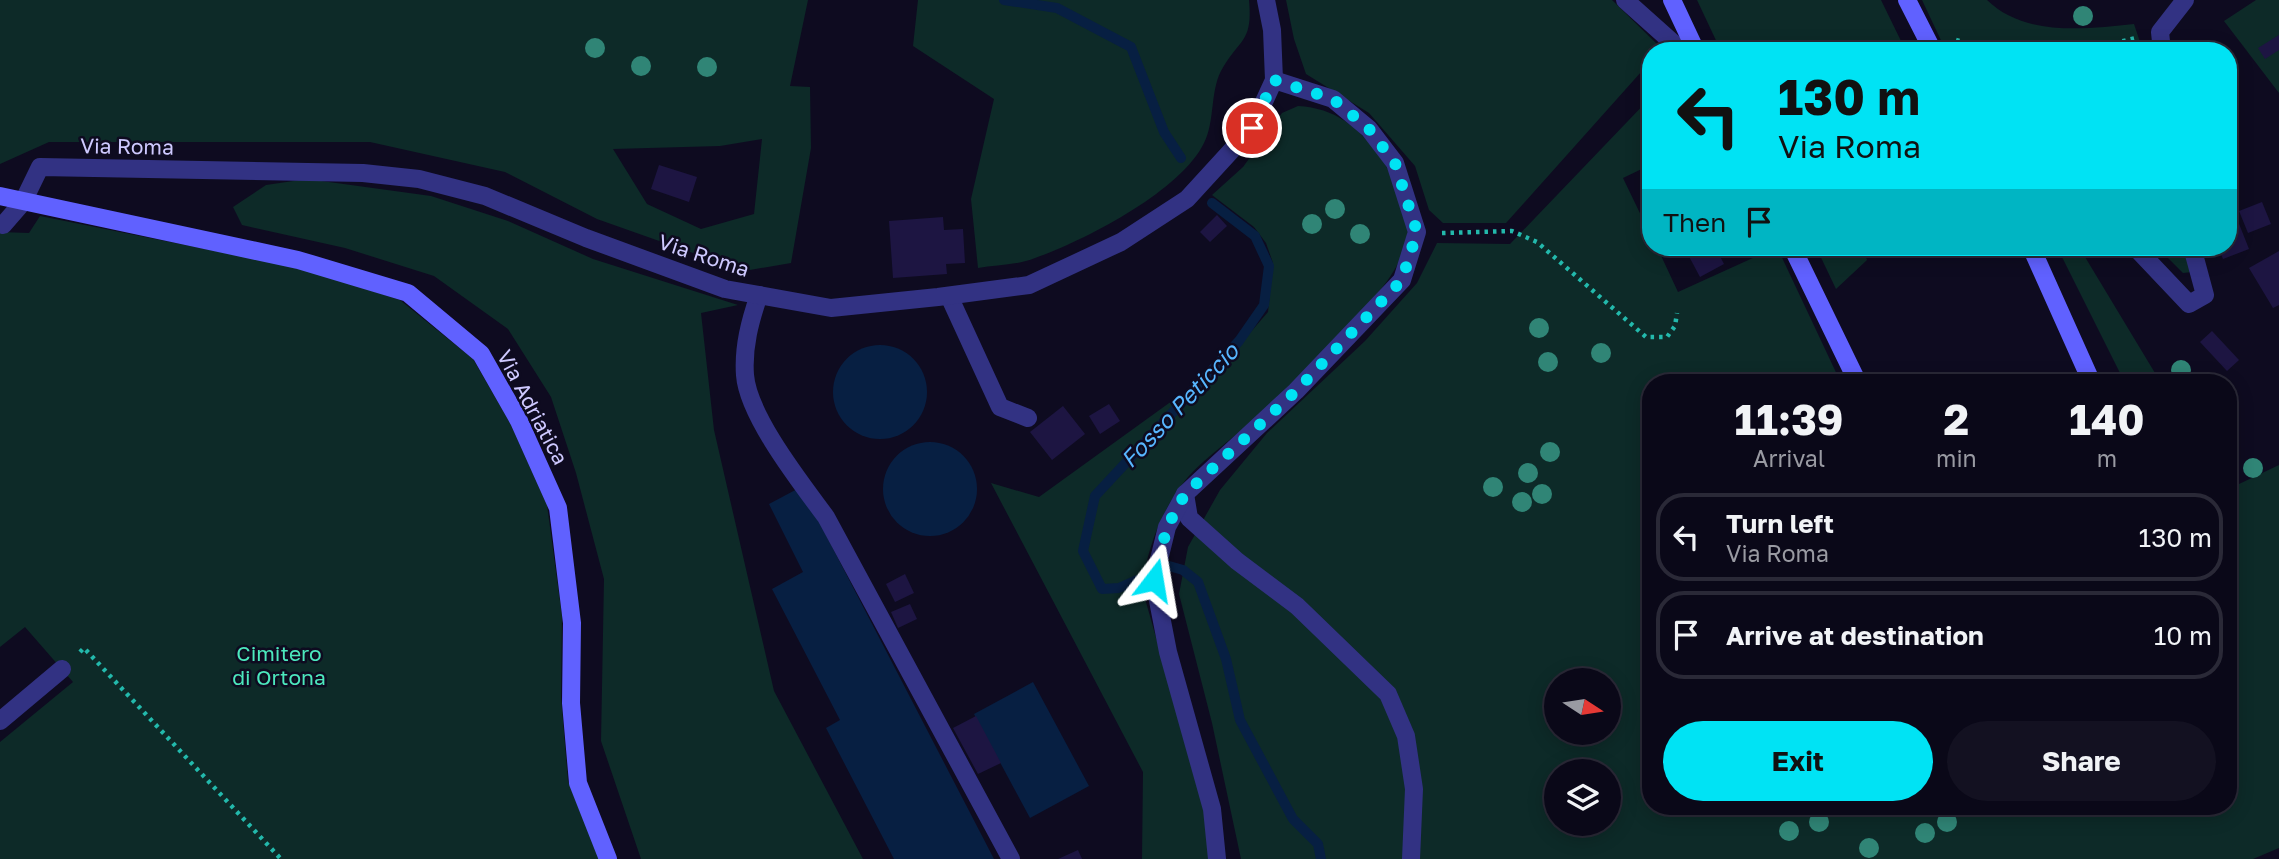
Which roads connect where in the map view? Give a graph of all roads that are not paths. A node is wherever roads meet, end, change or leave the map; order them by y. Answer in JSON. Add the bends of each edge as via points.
{"nodes":[{"id":1,"x":1266,"y":0,"type":"edge"},
{"id":2,"x":1625,"y":0,"type":"edge"},
{"id":3,"x":1672,"y":0,"type":"edge"},
{"id":4,"x":1908,"y":0,"type":"edge"},
{"id":5,"x":2186,"y":0,"type":"edge"},
{"id":6,"x":1672,"y":42,"type":"edge"},
{"id":7,"x":1692,"y":42,"type":"edge"},
{"id":8,"x":1929,"y":42,"type":"edge"},
{"id":9,"x":2161,"y":42,"type":"edge"},
{"id":10,"x":1274,"y":80,"type":"junction"},
{"id":11,"x":0,"y":196,"type":"edge"},
{"id":12,"x":23,"y":202,"type":"junction"},
{"id":13,"x":0,"y":225,"type":"edge"},
{"id":14,"x":1796,"y":256,"type":"edge"},
{"id":15,"x":2035,"y":256,"type":"edge"},
{"id":16,"x":2144,"y":256,"type":"edge"},
{"id":17,"x":2194,"y":256,"type":"edge"},
{"id":18,"x":759,"y":295,"type":"junction"},
{"id":19,"x":949,"y":296,"type":"junction"},
{"id":20,"x":1854,"y":374,"type":"edge"},
{"id":21,"x":2088,"y":374,"type":"edge"},
{"id":22,"x":1028,"y":418,"type":"dead end"},
{"id":23,"x":1185,"y":494,"type":"junction"},
{"id":24,"x":62,"y":669,"type":"road end"},
{"id":25,"x":0,"y":721,"type":"edge"},
{"id":26,"x":608,"y":859,"type":"edge"},
{"id":27,"x":1011,"y":859,"type":"edge"},
{"id":28,"x":1217,"y":859,"type":"edge"},
{"id":29,"x":1411,"y":859,"type":"edge"}],
"edges":[{"from":1,"to":10,"type":"street","name":"Via Roma"},
{"from":2,"to":6,"type":"street"},
{"from":3,"to":7,"type":"main road"},
{"from":4,"to":8,"type":"main road"},
{"from":5,"to":9,"type":"street","via":[[2160,32]]},
{"from":10,"to":19,"type":"street","name":"Via Roma","via":[[1252,128],[1187,199],[1121,242],[1029,285]]},
{"from":10,"to":23,"type":"street","via":[[1333,99],[1369,129],[1395,163],[1417,232],[1402,280],[1296,391]]},
{"from":11,"to":12,"type":"main road","name":"Via Adriatica"},
{"from":12,"to":13,"type":"street","name":"Via Roma"},
{"from":12,"to":18,"type":"street","name":"Via Roma","via":[[40,167],[363,173],[419,179],[485,195],[725,289]]},
{"from":12,"to":26,"type":"main road","name":"Via Adriatica","via":[[298,261],[408,293],[481,354],[519,421],[558,508],[572,622],[571,703],[578,783]]},
{"from":14,"to":20,"type":"main road"},
{"from":15,"to":21,"type":"main road"},
{"from":16,"to":17,"type":"street","via":[[2189,304],[2205,295]]},
{"from":18,"to":19,"type":"street","name":"Via Roma","via":[[831,308]]},
{"from":18,"to":27,"type":"street","via":[[747,334],[745,377],[756,410],[825,517]]},
{"from":19,"to":22,"type":"street","via":[[1000,407]]},
{"from":23,"to":28,"type":"street","via":[[1167,527],[1154,580],[1168,652],[1212,808]]},
{"from":23,"to":29,"type":"street","via":[[1189,518],[1297,606],[1388,694],[1406,736],[1414,789]]},
{"from":24,"to":25,"type":"street"}]}
